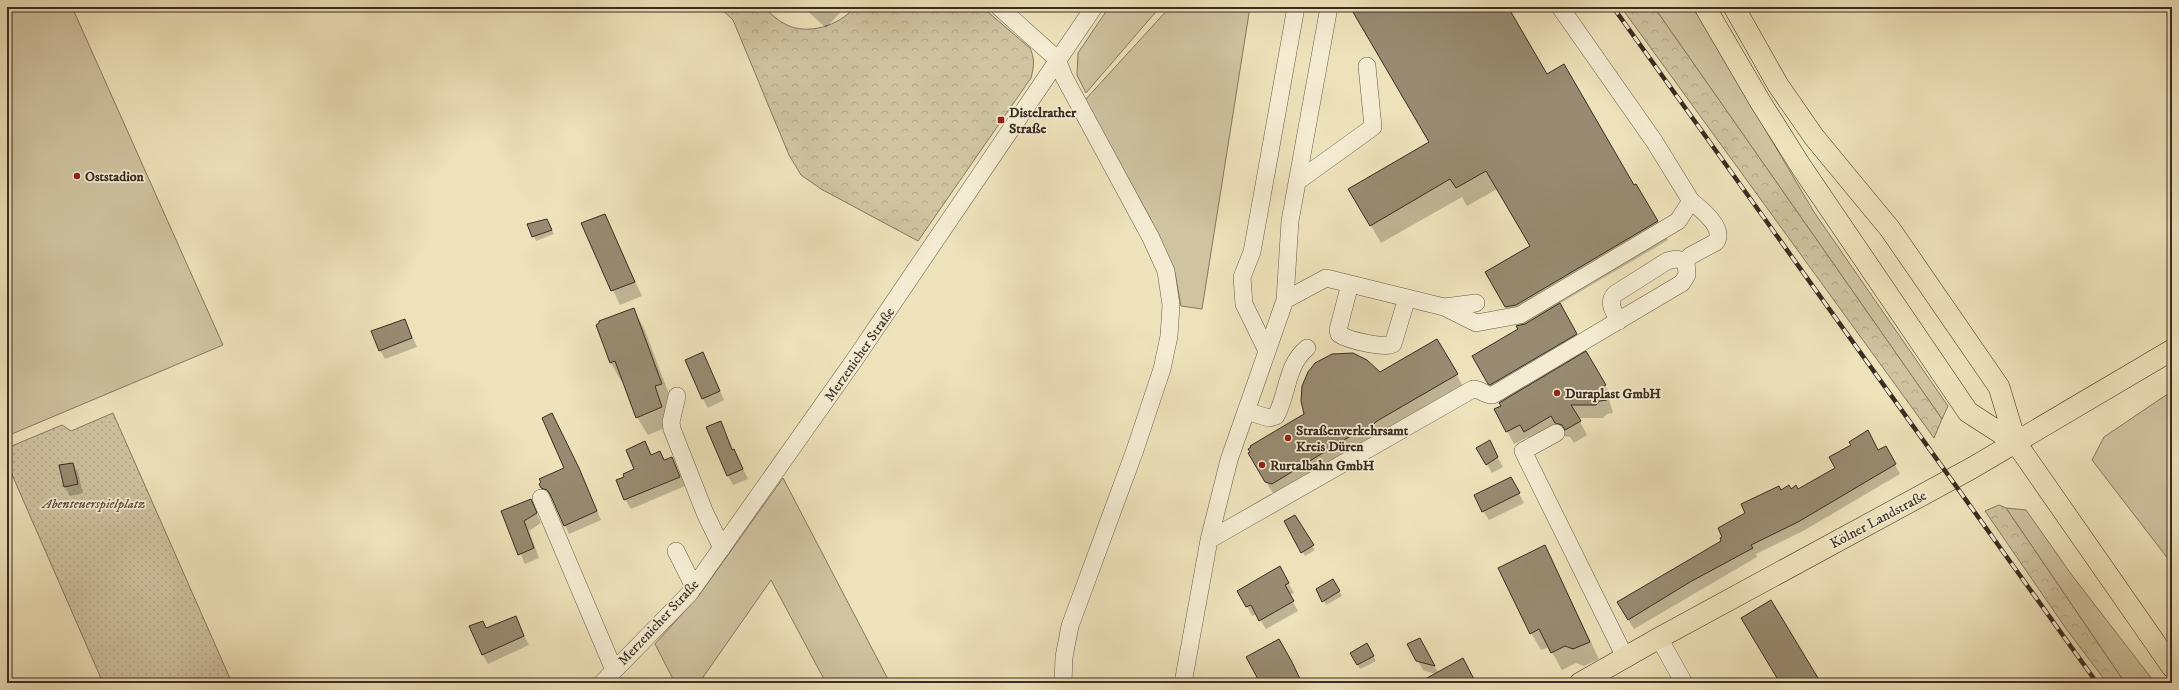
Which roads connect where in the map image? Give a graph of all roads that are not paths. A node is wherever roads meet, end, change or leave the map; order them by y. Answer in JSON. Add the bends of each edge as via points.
{"nodes":[{"id":1,"x":999,"y":7,"type":"edge"},
{"id":2,"x":1094,"y":7,"type":"edge"},
{"id":3,"x":1296,"y":7,"type":"edge"},
{"id":4,"x":1329,"y":7,"type":"edge"},
{"id":5,"x":1560,"y":7,"type":"edge"},
{"id":6,"x":1705,"y":7,"type":"edge"},
{"id":7,"x":1734,"y":7,"type":"edge"},
{"id":8,"x":1057,"y":59,"type":"junction"},
{"id":9,"x":1367,"y":66,"type":"dead end"},
{"id":10,"x":1298,"y":181,"type":"junction"},
{"id":11,"x":1691,"y":201,"type":"junction"},
{"id":12,"x":1686,"y":261,"type":"junction"},
{"id":13,"x":1350,"y":284,"type":"junction"},
{"id":14,"x":1407,"y":298,"type":"junction"},
{"id":15,"x":1285,"y":300,"type":"junction"},
{"id":16,"x":1476,"y":303,"type":"dead end"},
{"id":17,"x":1444,"y":307,"type":"junction"},
{"id":18,"x":1619,"y":321,"type":"junction"},
{"id":19,"x":1307,"y":348,"type":"dead end"},
{"id":20,"x":2172,"y":350,"type":"edge"},
{"id":21,"x":1267,"y":351,"type":"junction"},
{"id":22,"x":677,"y":396,"type":"dead end"},
{"id":23,"x":1246,"y":411,"type":"junction"},
{"id":24,"x":1556,"y":433,"type":"dead end"},
{"id":25,"x":2016,"y":443,"type":"junction"},
{"id":26,"x":541,"y":498,"type":"dead end"},
{"id":27,"x":1210,"y":540,"type":"junction"},
{"id":28,"x":722,"y":548,"type":"junction"},
{"id":29,"x":676,"y":551,"type":"dead end"},
{"id":30,"x":694,"y":587,"type":"junction"},
{"id":31,"x":1659,"y":638,"type":"junction"},
{"id":32,"x":1625,"y":657,"type":"junction"},
{"id":33,"x":2172,"y":666,"type":"edge"},
{"id":34,"x":614,"y":670,"type":"junction"},
{"id":35,"x":602,"y":683,"type":"edge"},
{"id":36,"x":1063,"y":683,"type":"edge"},
{"id":37,"x":1183,"y":683,"type":"edge"},
{"id":38,"x":1580,"y":683,"type":"edge"},
{"id":39,"x":1684,"y":683,"type":"edge"}],
"edges":[{"from":1,"to":8,"type":"street"},
{"from":2,"to":8,"type":"street","name":"Merzenicher Straße"},
{"from":3,"to":21,"type":"street","via":[[1252,252],[1242,276],[1244,304]]},
{"from":4,"to":10,"type":"street"},
{"from":5,"to":11,"type":"street","via":[[1654,141]]},
{"from":6,"to":25,"type":"main road","via":[[1802,168],[1968,412]]},
{"from":7,"to":25,"type":"main road","via":[[1778,85],[1805,124],[1890,229],[1999,387]]},
{"from":8,"to":28,"type":"street","name":"Merzenicher Straße","via":[[955,215]]},
{"from":8,"to":36,"type":"street","via":[[1064,77],[1151,238],[1166,271],[1171,305],[1169,336],[1162,369],[1070,626],[1064,657]]},
{"from":9,"to":10,"type":"street","via":[[1372,127]]},
{"from":10,"to":15,"type":"street","via":[[1290,220]]},
{"from":11,"to":12,"type":"street","via":[[1710,218],[1718,238],[1716,242],[1690,256]]},
{"from":11,"to":17,"type":"street","via":[[1678,220],[1520,315],[1476,323]]},
{"from":12,"to":18,"type":"street","via":[[1687,275],[1682,283]]},
{"from":12,"to":18,"type":"street","via":[[1667,261],[1615,294],[1611,299],[1611,306]]},
{"from":13,"to":14,"type":"street"},
{"from":13,"to":14,"type":"street","via":[[1339,334],[1381,346],[1393,344]]},
{"from":13,"to":15,"type":"street","via":[[1326,278]]},
{"from":14,"to":17,"type":"street"},
{"from":15,"to":21,"type":"street"},
{"from":16,"to":17,"type":"street"},
{"from":18,"to":27,"type":"street","via":[[1493,395],[1474,389]]},
{"from":19,"to":23,"type":"street","via":[[1297,358],[1276,416],[1269,418]]},
{"from":20,"to":25,"type":"main road","name":"Kölner Landstraße"},
{"from":21,"to":23,"type":"street"},
{"from":22,"to":28,"type":"street","via":[[671,422],[672,429],[705,513]]},
{"from":23,"to":27,"type":"street","via":[[1229,460]]},
{"from":24,"to":32,"type":"street","via":[[1523,452]]},
{"from":25,"to":31,"type":"main road","name":"Kölner Landstraße","via":[[1906,506]]},
{"from":25,"to":33,"type":"main road"},
{"from":26,"to":34,"type":"street"},
{"from":27,"to":37,"type":"street"},
{"from":28,"to":30,"type":"street","name":"Merzenicher Straße"},
{"from":29,"to":30,"type":"street"},
{"from":30,"to":34,"type":"street","name":"Merzenicher Straße"},
{"from":31,"to":32,"type":"main road","name":"Kölner Landstraße"},
{"from":31,"to":39,"type":"street"},
{"from":32,"to":38,"type":"main road","name":"Kölner Landstraße"},
{"from":34,"to":35,"type":"street","name":"Merzenicher Straße"}]}
